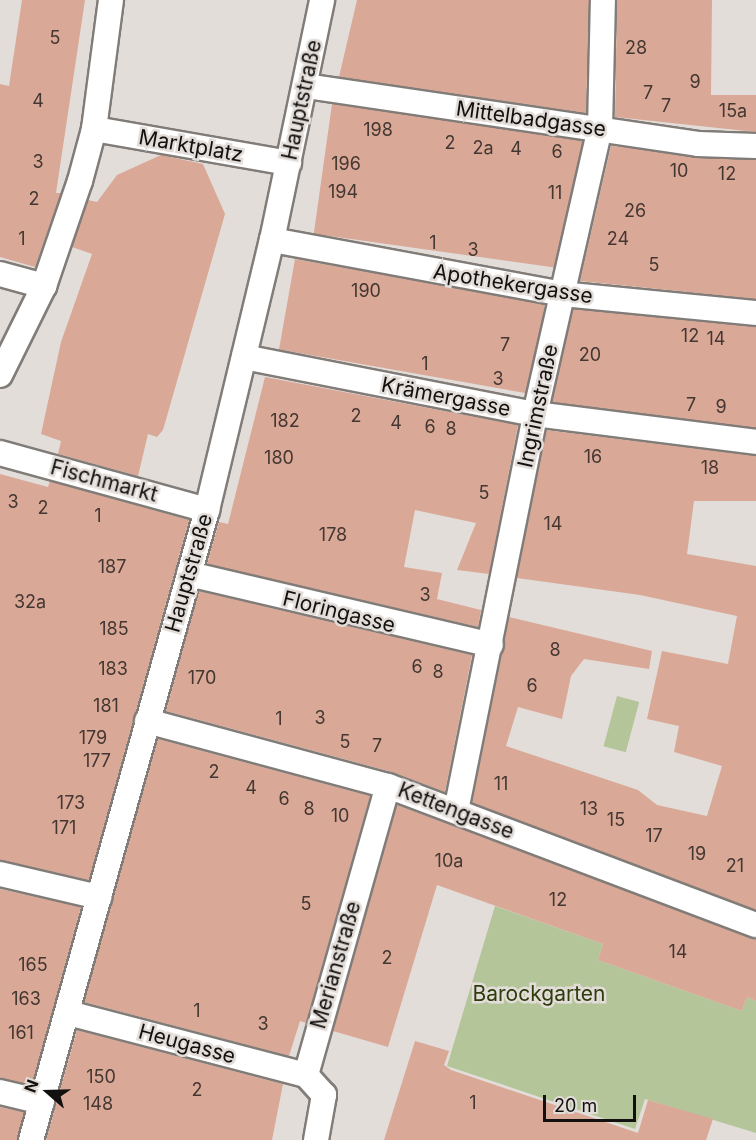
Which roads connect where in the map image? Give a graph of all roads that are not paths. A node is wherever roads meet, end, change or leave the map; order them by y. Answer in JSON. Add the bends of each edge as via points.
{"nodes":[{"id":1,"x":111,"y":0,"type":"edge"},
{"id":2,"x":322,"y":0,"type":"edge"},
{"id":3,"x":603,"y":0,"type":"edge"},
{"id":4,"x":306,"y":86,"type":"junction"},
{"id":5,"x":94,"y":129,"type":"junction"},
{"id":6,"x":600,"y":129,"type":"junction"},
{"id":7,"x":756,"y":146,"type":"edge"},
{"id":8,"x":289,"y":163,"type":"junction"},
{"id":9,"x":272,"y":240,"type":"junction"},
{"id":10,"x":0,"y":274,"type":"edge"},
{"id":11,"x":44,"y":286,"type":"junction"},
{"id":12,"x":562,"y":294,"type":"junction"},
{"id":13,"x":756,"y":314,"type":"edge"},
{"id":14,"x":244,"y":357,"type":"junction"},
{"id":15,"x":0,"y":375,"type":"edge"},
{"id":16,"x":535,"y":414,"type":"junction"},
{"id":17,"x":756,"y":442,"type":"edge"},
{"id":18,"x":0,"y":453,"type":"edge"},
{"id":19,"x":207,"y":510,"type":"junction"},
{"id":20,"x":189,"y":574,"type":"junction"},
{"id":21,"x":491,"y":645,"type":"junction"},
{"id":22,"x":147,"y":721,"type":"junction"},
{"id":23,"x":378,"y":783,"type":"junction"},
{"id":24,"x":456,"y":811,"type":"junction"},
{"id":25,"x":0,"y":874,"type":"edge"},
{"id":26,"x":99,"y":897,"type":"junction"},
{"id":27,"x":756,"y":925,"type":"edge"},
{"id":28,"x":68,"y":1013,"type":"junction"},
{"id":29,"x":306,"y":1075,"type":"junction"},
{"id":30,"x":0,"y":1092,"type":"edge"},
{"id":31,"x":34,"y":1100,"type":"junction"},
{"id":32,"x":31,"y":1140,"type":"edge"},
{"id":33,"x":316,"y":1140,"type":"edge"}],
"edges":[{"from":1,"to":5,"type":"street"},
{"from":2,"to":4,"type":"street","name":"Hauptstraße"},
{"from":3,"to":6,"type":"street","name":"Ingrimstraße"},
{"from":4,"to":6,"type":"street","name":"Mittelbadgasse"},
{"from":4,"to":8,"type":"street","name":"Hauptstraße"},
{"from":5,"to":8,"type":"street","name":"Marktplatz"},
{"from":5,"to":11,"type":"street"},
{"from":6,"to":7,"type":"street","name":"Mittelbadgasse"},
{"from":6,"to":12,"type":"street","name":"Ingrimstraße"},
{"from":8,"to":9,"type":"street","name":"Hauptstraße"},
{"from":9,"to":12,"type":"street","name":"Apothekergasse"},
{"from":9,"to":14,"type":"street","name":"Hauptstraße"},
{"from":10,"to":11,"type":"street"},
{"from":11,"to":15,"type":"street"},
{"from":12,"to":13,"type":"street","name":"Apothekergasse"},
{"from":12,"to":16,"type":"street","name":"Ingrimstraße"},
{"from":14,"to":16,"type":"street","name":"Krämergasse"},
{"from":14,"to":19,"type":"street","name":"Hauptstraße"},
{"from":16,"to":17,"type":"street","name":"Krämergasse"},
{"from":16,"to":21,"type":"street","name":"Ingrimstraße"},
{"from":18,"to":19,"type":"street","name":"Fischmarkt"},
{"from":19,"to":20,"type":"street","name":"Hauptstraße"},
{"from":20,"to":21,"type":"street","name":"Floringasse"},
{"from":20,"to":22,"type":"street","name":"Hauptstraße"},
{"from":21,"to":24,"type":"street","name":"Ingrimstraße"},
{"from":22,"to":23,"type":"street","name":"Kettengasse"},
{"from":22,"to":26,"type":"street","name":"Hauptstraße"},
{"from":23,"to":24,"type":"street","name":"Kettengasse"},
{"from":23,"to":29,"type":"street","name":"Merianstraße"},
{"from":24,"to":27,"type":"street","name":"Kettengasse"},
{"from":25,"to":26,"type":"street"},
{"from":26,"to":28,"type":"street","name":"Hauptstraße"},
{"from":28,"to":29,"type":"street","name":"Heugasse"},
{"from":28,"to":31,"type":"street","name":"Hauptstraße"},
{"from":29,"to":33,"type":"street","via":[[324,1095]]},
{"from":30,"to":31,"type":"street"},
{"from":31,"to":32,"type":"street","name":"Hauptstraße"}]}
